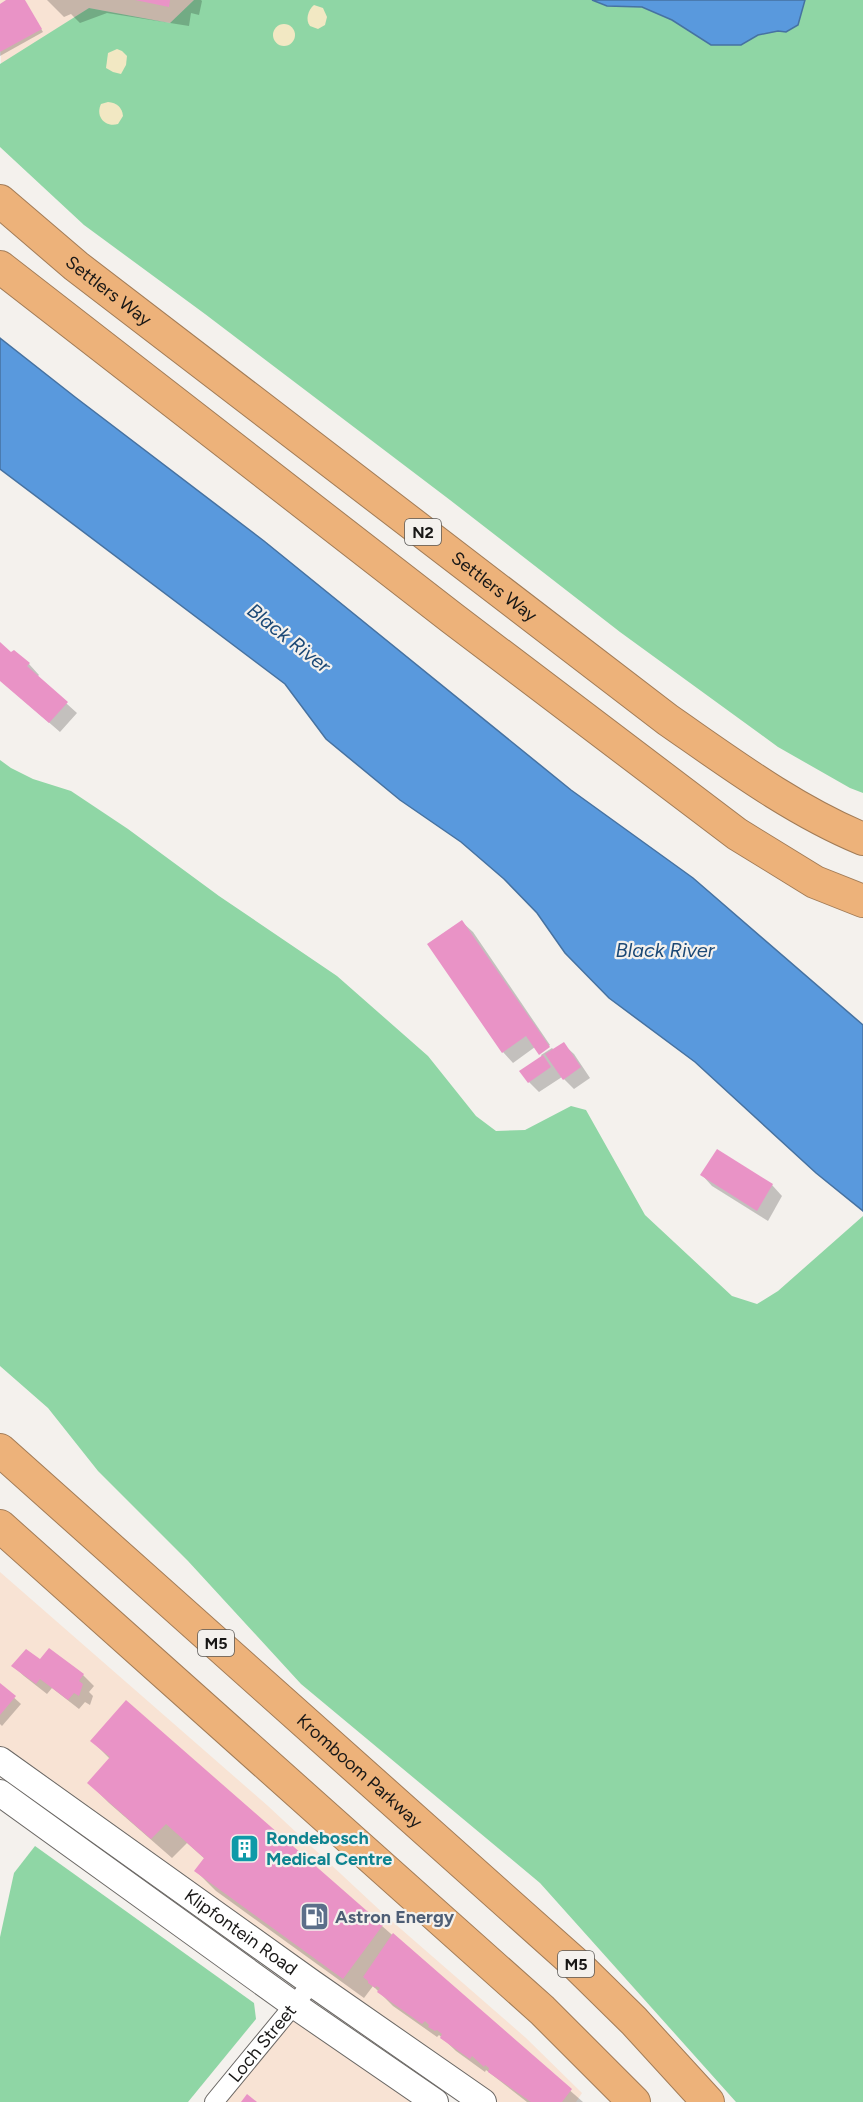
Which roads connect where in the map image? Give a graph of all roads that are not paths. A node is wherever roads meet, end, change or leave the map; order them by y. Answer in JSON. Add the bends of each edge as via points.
{"nodes":[{"id":1,"x":0,"y":201,"type":"edge"},
{"id":2,"x":0,"y":267,"type":"edge"},
{"id":3,"x":863,"y":839,"type":"edge"},
{"id":4,"x":863,"y":901,"type":"edge"},
{"id":5,"x":0,"y":1450,"type":"edge"},
{"id":6,"x":0,"y":1526,"type":"edge"},
{"id":7,"x":0,"y":1760,"type":"edge"},
{"id":8,"x":0,"y":1793,"type":"edge"},
{"id":9,"x":312,"y":1983,"type":"junction"},
{"id":10,"x":294,"y":2005,"type":"junction"},
{"id":11,"x":213,"y":2102,"type":"edge"},
{"id":12,"x":435,"y":2102,"type":"edge"},
{"id":13,"x":483,"y":2102,"type":"edge"},
{"id":14,"x":634,"y":2102,"type":"edge"},
{"id":15,"x":708,"y":2102,"type":"edge"}],
"edges":[{"from":1,"to":3,"type":"highway","name":"Settlers Way","number":"N2","via":[[60,253],[668,720],[753,779]]},
{"from":2,"to":4,"type":"highway","via":[[728,827],[815,882]]},
{"from":5,"to":15,"type":"highway","name":"Kromboom Parkway","number":"M5","via":[[578,1965]]},
{"from":6,"to":14,"type":"highway","via":[[542,2010]]},
{"from":7,"to":9,"type":"main road","name":"Klipfontein Road"},
{"from":8,"to":10,"type":"main road","name":"Klipfontein Road"},
{"from":9,"to":10,"type":"street","name":"Loch Street"},
{"from":9,"to":13,"type":"main road","name":"Klipfontein Road"},
{"from":10,"to":11,"type":"street","name":"Loch Street"},
{"from":10,"to":12,"type":"main road","name":"Klipfontein Road"}]}
